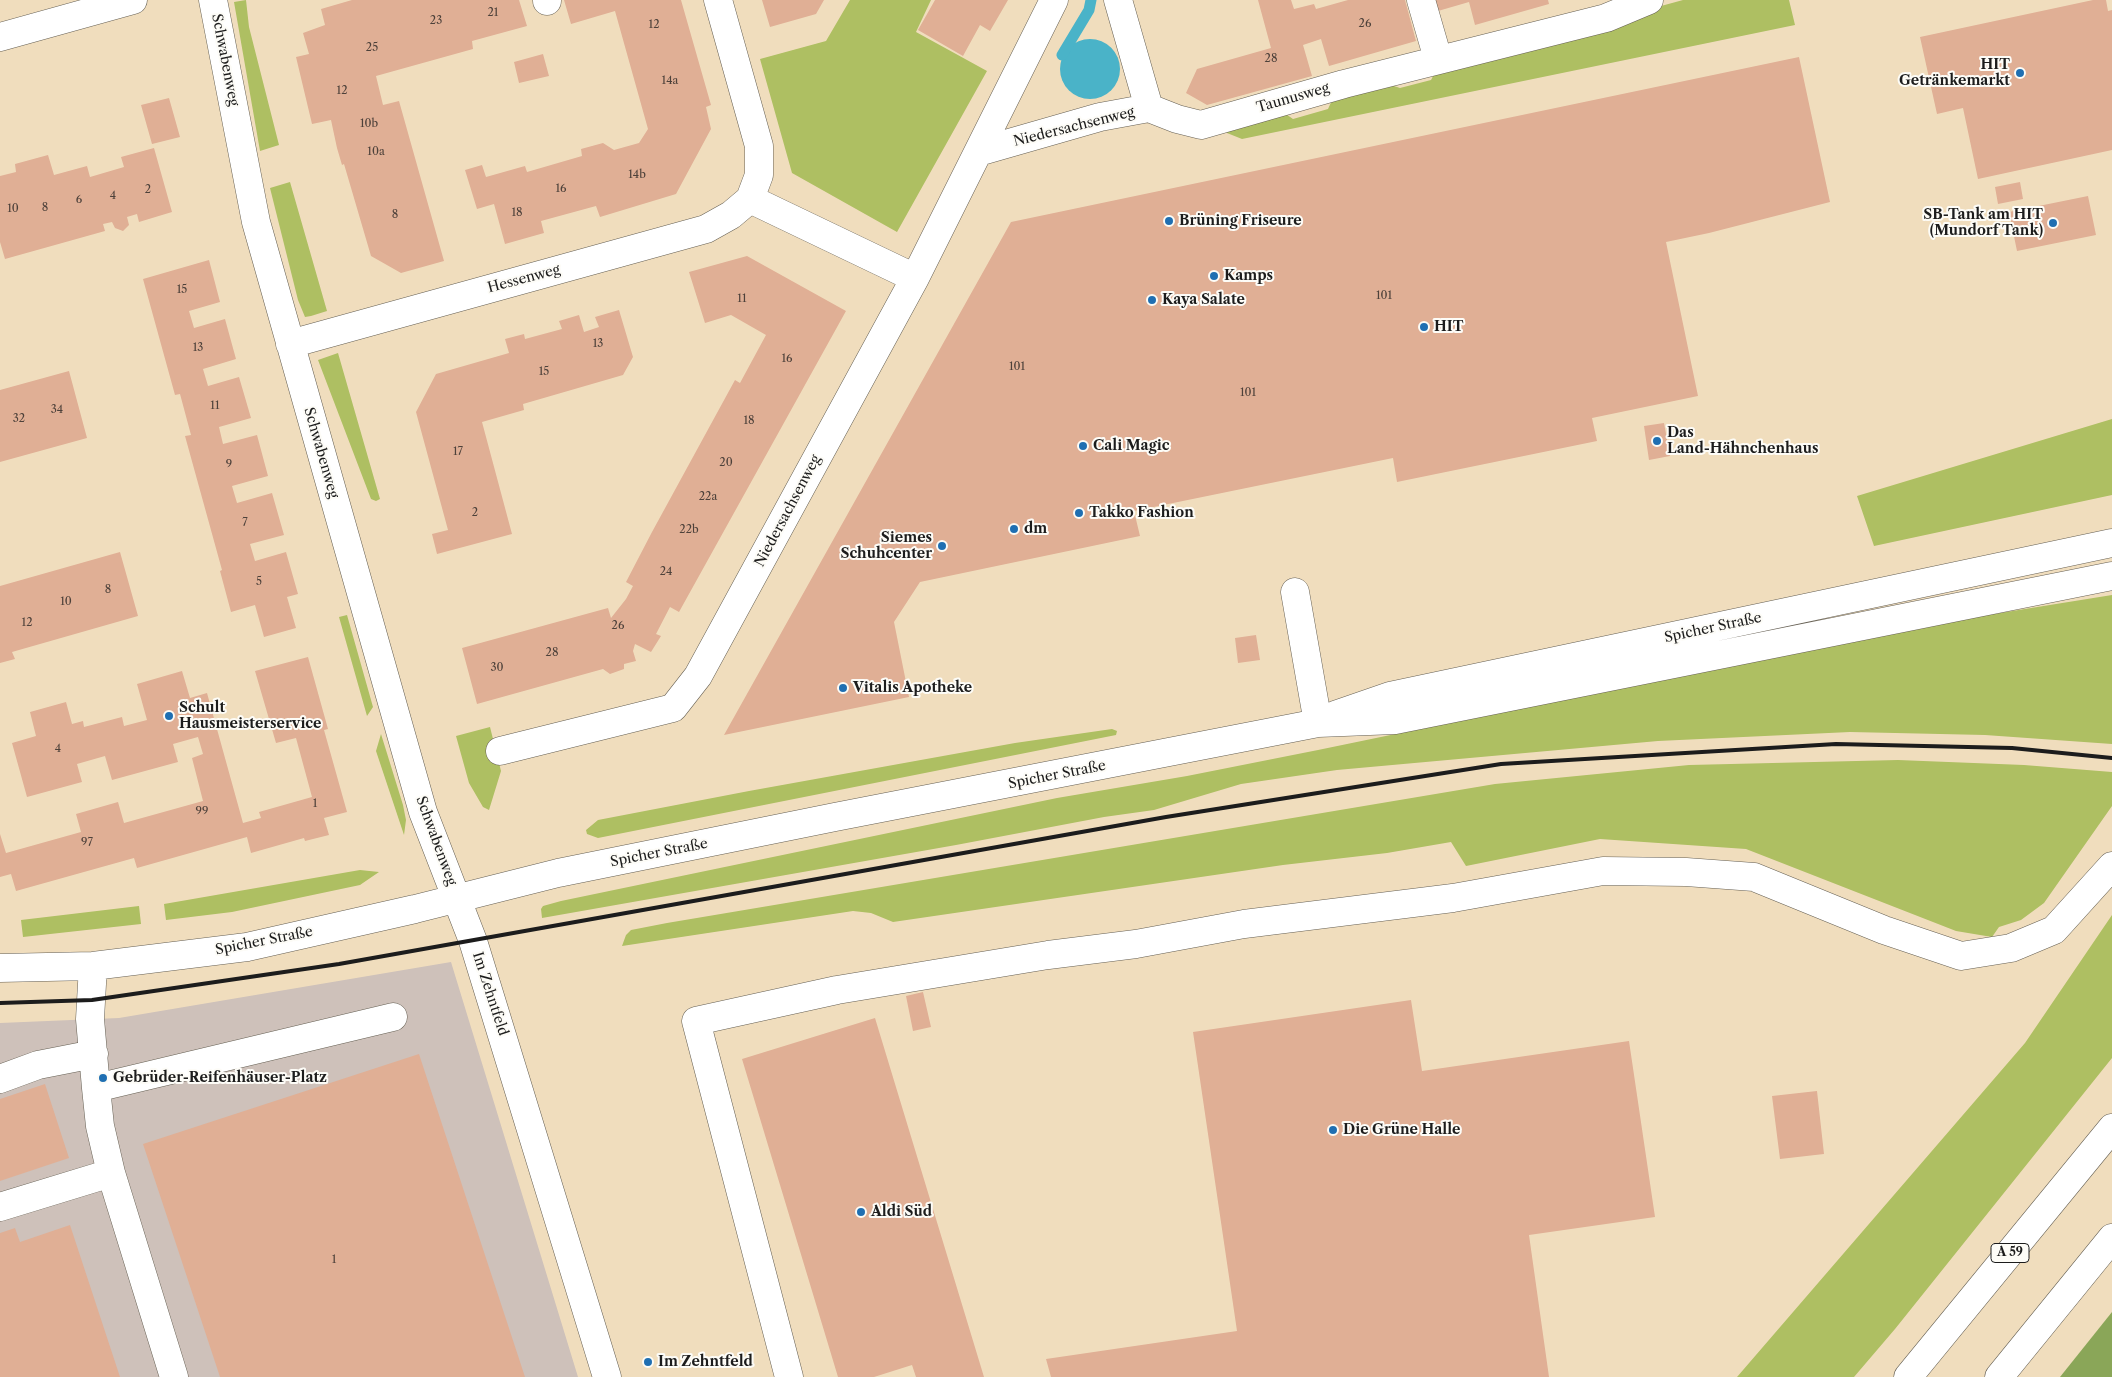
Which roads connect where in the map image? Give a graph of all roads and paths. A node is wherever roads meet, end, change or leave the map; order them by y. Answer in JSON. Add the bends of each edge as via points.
{"nodes":[{"id":1,"x":133,"y":0,"type":"edge"},
{"id":2,"x":213,"y":0,"type":"edge"},
{"id":3,"x":718,"y":0,"type":"edge"},
{"id":4,"x":1054,"y":0,"type":"edge"},
{"id":5,"x":1118,"y":0,"type":"edge"},
{"id":6,"x":1421,"y":0,"type":"edge"},
{"id":7,"x":1649,"y":0,"type":"edge"},
{"id":8,"x":0,"y":37,"type":"edge"},
{"id":9,"x":1438,"y":59,"type":"junction"},
{"id":10,"x":1149,"y":108,"type":"junction"},
{"id":11,"x":978,"y":152,"type":"junction"},
{"id":12,"x":750,"y":199,"type":"junction"},
{"id":13,"x":915,"y":278,"type":"junction"},
{"id":14,"x":290,"y":344,"type":"junction"},
{"id":15,"x":2112,"y":543,"type":"edge"},
{"id":16,"x":2112,"y":576,"type":"edge"},
{"id":17,"x":1295,"y":592,"type":"dead end"},
{"id":18,"x":1318,"y":723,"type":"junction"},
{"id":19,"x":500,"y":751,"type":"dead end"},
{"id":20,"x":2112,"y":866,"type":"edge"},
{"id":21,"x":457,"y":899,"type":"junction"},
{"id":22,"x":92,"y":966,"type":"junction"},
{"id":23,"x":0,"y":968,"type":"edge"},
{"id":24,"x":393,"y":1017,"type":"dead end"},
{"id":25,"x":94,"y":1054,"type":"junction"},
{"id":26,"x":0,"y":1079,"type":"edge"},
{"id":27,"x":96,"y":1088,"type":"junction"},
{"id":28,"x":2112,"y":1128,"type":"edge"},
{"id":29,"x":111,"y":1172,"type":"junction"},
{"id":30,"x":0,"y":1207,"type":"edge"},
{"id":31,"x":2112,"y":1238,"type":"edge"},
{"id":32,"x":174,"y":1377,"type":"edge"},
{"id":33,"x":607,"y":1377,"type":"edge"},
{"id":34,"x":789,"y":1377,"type":"edge"},
{"id":35,"x":1908,"y":1377,"type":"edge"},
{"id":36,"x":1999,"y":1377,"type":"edge"}],
"edges":[{"from":1,"to":8,"type":"main road"},
{"from":2,"to":14,"type":"main road","name":"Schwabenweg","via":[[256,222]]},
{"from":3,"to":12,"type":"main road","via":[[759,146],[759,176]]},
{"from":4,"to":11,"type":"main road","name":"Niedersachsenweg"},
{"from":5,"to":10,"type":"main road","name":"Niedersachsenweg"},
{"from":6,"to":9,"type":"main road"},
{"from":7,"to":9,"type":"main road","name":"Taunusweg","via":[[1606,18]]},
{"from":9,"to":10,"type":"main road","name":"Taunusweg","via":[[1201,124]]},
{"from":10,"to":11,"type":"main road","name":"Niedersachsenweg","via":[[1100,117]]},
{"from":11,"to":13,"type":"main road","name":"Niedersachsenweg"},
{"from":12,"to":13,"type":"main road"},
{"from":12,"to":14,"type":"main road","name":"Hessenweg","via":[[706,229]]},
{"from":13,"to":19,"type":"main road","name":"Niedersachsenweg","via":[[698,676],[673,708]]},
{"from":14,"to":21,"type":"main road","name":"Schwabenweg","via":[[424,812]]},
{"from":15,"to":18,"type":"main road","name":"Spicher Straße","via":[[1390,696]]},
{"from":16,"to":18,"type":"main road","name":"Spicher Straße","via":[[1395,720]]},
{"from":17,"to":18,"type":"main road"},
{"from":18,"to":21,"type":"main road","name":"Spicher Straße","via":[[558,873]]},
{"from":20,"to":34,"type":"main road","via":[[2054,930],[2011,948],[1961,956],[1884,930],[1754,877],[1686,872],[1603,872],[1452,898],[1244,924],[1136,944],[1048,955],[837,990],[696,1021]]},
{"from":21,"to":22,"type":"main road","name":"Spicher Straße","via":[[247,947]]},
{"from":21,"to":33,"type":"main road","name":"Im Zehntfeld","via":[[515,1071]]},
{"from":22,"to":23,"type":"main road","name":"Spicher Straße"},
{"from":22,"to":25,"type":"main road","via":[[90,1019]]},
{"from":24,"to":27,"type":"main road"},
{"from":25,"to":26,"type":"main road","via":[[38,1065]]},
{"from":25,"to":27,"type":"main road"},
{"from":27,"to":29,"type":"main road","via":[[100,1126]]},
{"from":28,"to":35,"type":"main road","number":"A 59"},
{"from":29,"to":30,"type":"main road"},
{"from":29,"to":32,"type":"main road"},
{"from":31,"to":36,"type":"main road"}]}
